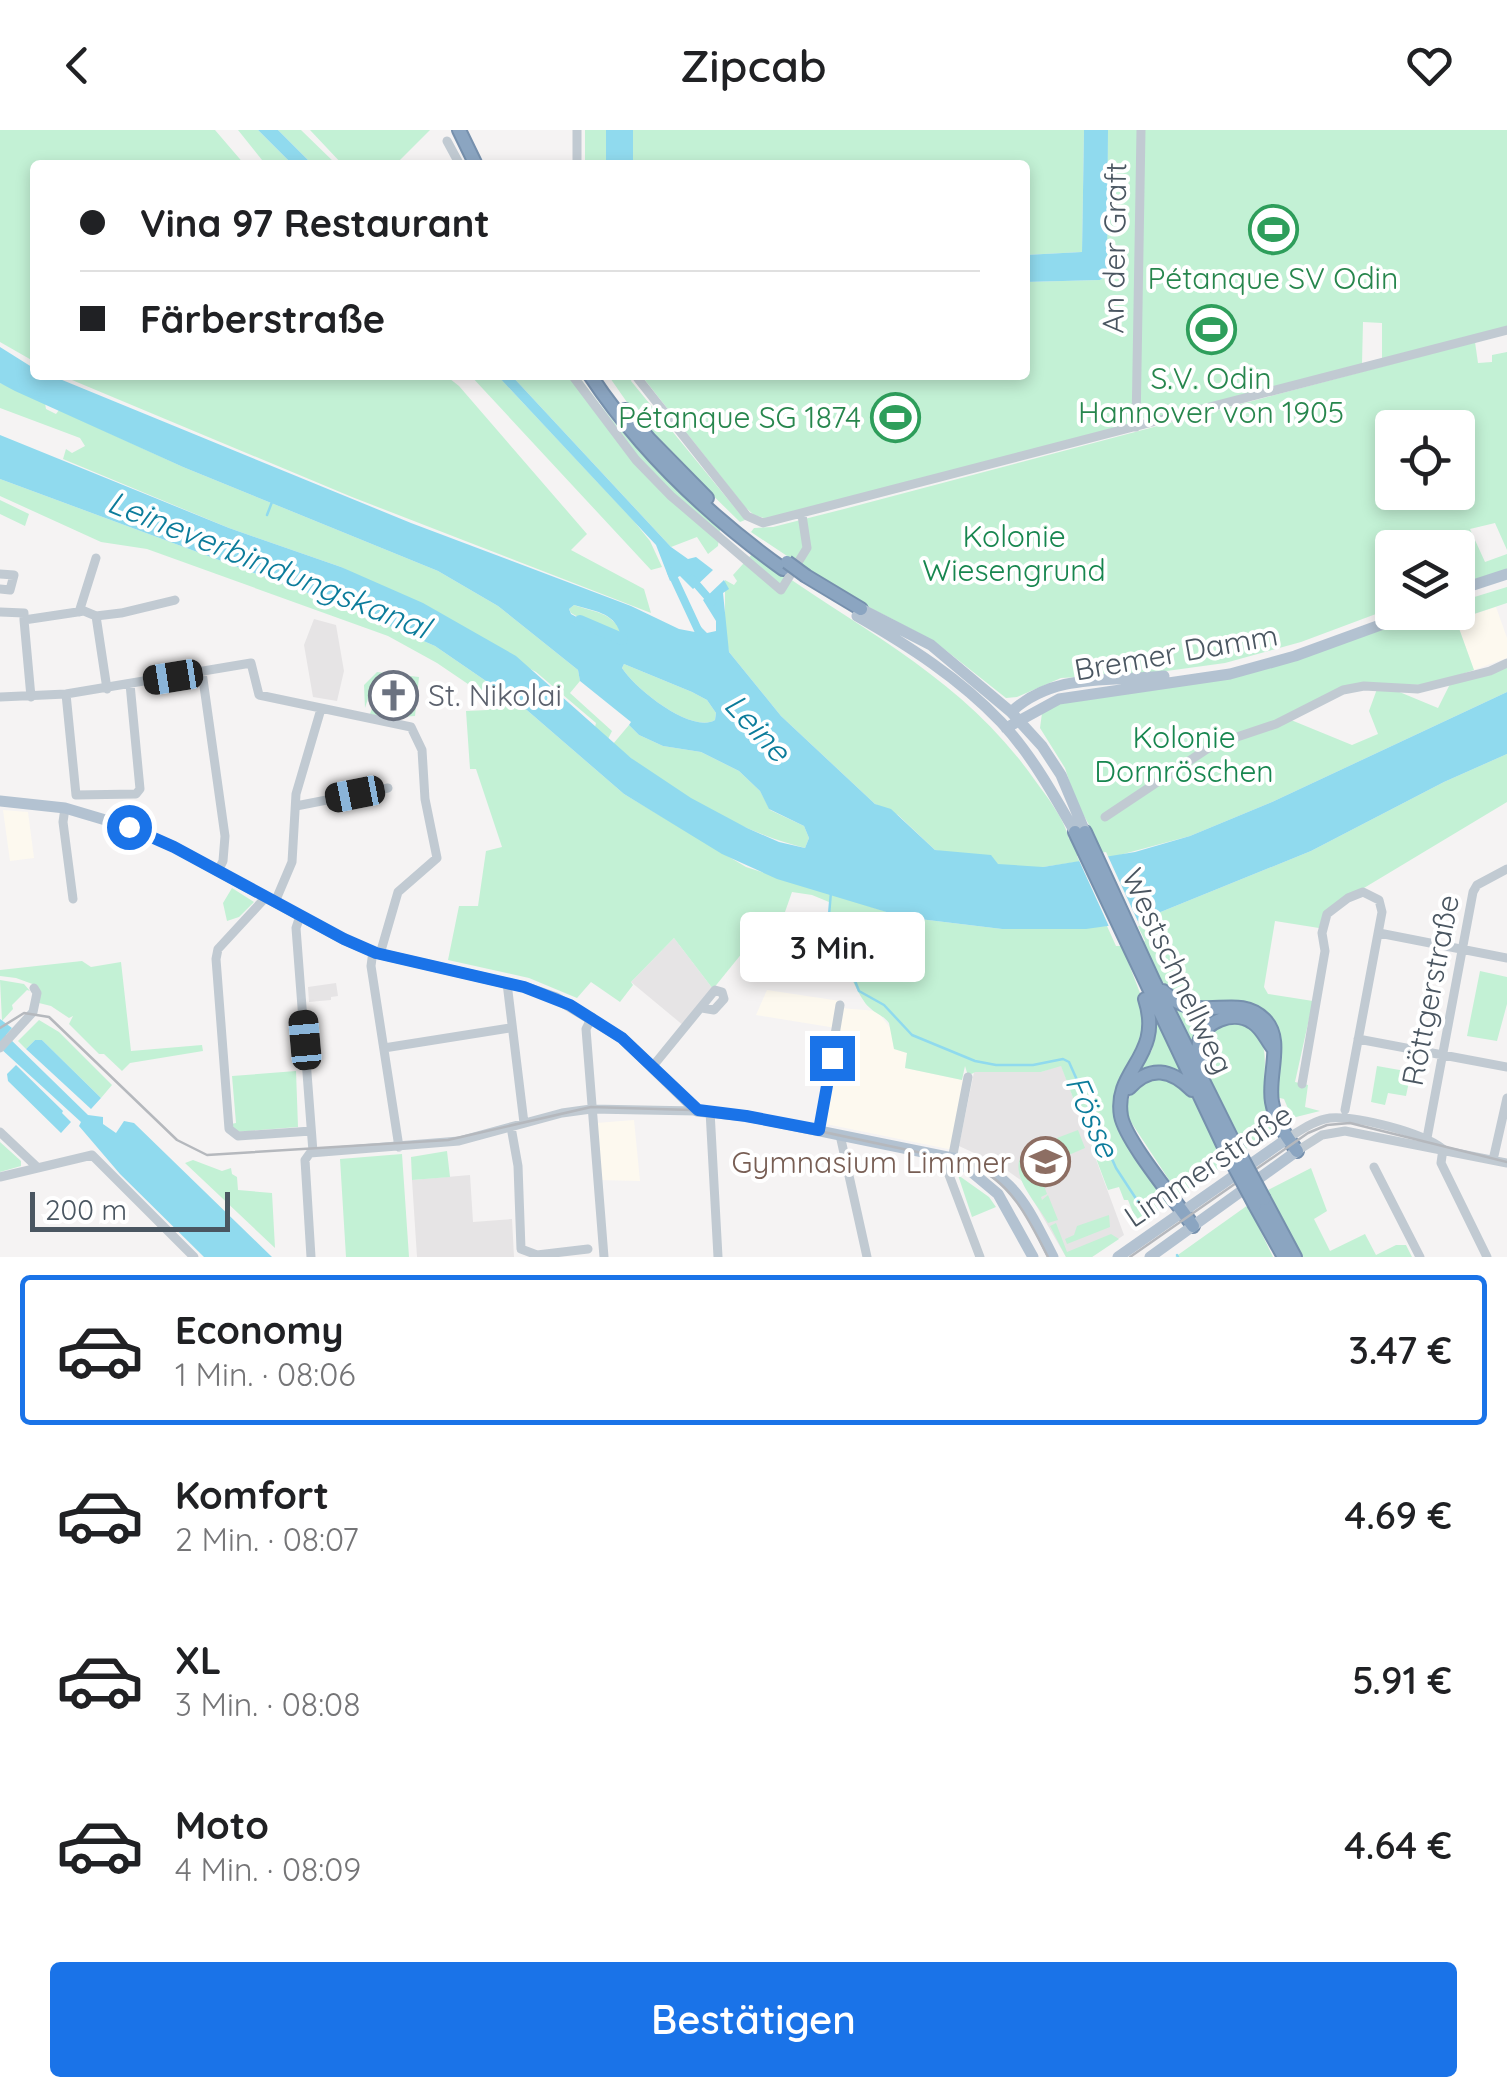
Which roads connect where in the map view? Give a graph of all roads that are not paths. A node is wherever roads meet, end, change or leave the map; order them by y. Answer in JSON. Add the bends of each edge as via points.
{"nodes":[{"id":1,"x":458,"y":130,"type":"edge"},
{"id":2,"x":467,"y":130,"type":"edge"},
{"id":3,"x":578,"y":130,"type":"edge"},
{"id":4,"x":1140,"y":130,"type":"edge"},
{"id":5,"x":446,"y":141,"type":"dead end"},
{"id":6,"x":457,"y":160,"type":"edge"},
{"id":7,"x":473,"y":160,"type":"edge"},
{"id":8,"x":482,"y":160,"type":"edge"},
{"id":9,"x":577,"y":160,"type":"edge"},
{"id":10,"x":1507,"y":330,"type":"edge"},
{"id":11,"x":576,"y":380,"type":"edge"},
{"id":12,"x":597,"y":380,"type":"edge"},
{"id":13,"x":638,"y":380,"type":"edge"},
{"id":14,"x":1136,"y":427,"type":"junction"},
{"id":15,"x":802,"y":515,"type":"junction"},
{"id":16,"x":96,"y":558,"type":"dead end"},
{"id":17,"x":0,"y":574,"type":"edge"},
{"id":18,"x":1507,"y":574,"type":"edge"},
{"id":19,"x":1507,"y":582,"type":"edge"},
{"id":20,"x":1475,"y":584,"type":"edge"},
{"id":21,"x":0,"y":590,"type":"edge"},
{"id":22,"x":1475,"y":592,"type":"edge"},
{"id":23,"x":175,"y":600,"type":"dead end"},
{"id":24,"x":4,"y":611,"type":"edge"},
{"id":25,"x":79,"y":612,"type":"junction"},
{"id":26,"x":859,"y":612,"type":"junction"},
{"id":27,"x":96,"y":616,"type":"junction"},
{"id":28,"x":1375,"y":619,"type":"edge"},
{"id":29,"x":24,"y":620,"type":"junction"},
{"id":30,"x":1375,"y":627,"type":"edge"},
{"id":31,"x":1507,"y":664,"type":"edge"},
{"id":32,"x":202,"y":672,"type":"junction"},
{"id":33,"x":1152,"y":682,"type":"junction"},
{"id":34,"x":130,"y":684,"type":"junction"},
{"id":35,"x":107,"y":689,"type":"junction"},
{"id":36,"x":66,"y":694,"type":"junction"},
{"id":37,"x":0,"y":697,"type":"edge"},
{"id":38,"x":31,"y":697,"type":"junction"},
{"id":39,"x":997,"y":698,"type":"junction"},
{"id":40,"x":1023,"y":702,"type":"junction"},
{"id":41,"x":1038,"y":709,"type":"junction"},
{"id":42,"x":322,"y":710,"type":"junction"},
{"id":43,"x":1011,"y":712,"type":"junction"},
{"id":44,"x":1021,"y":722,"type":"junction"},
{"id":45,"x":1006,"y":728,"type":"junction"},
{"id":46,"x":1042,"y":746,"type":"junction"},
{"id":47,"x":388,"y":788,"type":"dead end"},
{"id":48,"x":0,"y":802,"type":"edge"},
{"id":49,"x":296,"y":806,"type":"junction"},
{"id":50,"x":65,"y":808,"type":"junction"},
{"id":51,"x":1105,"y":816,"type":"dead end"},
{"id":52,"x":1080,"y":832,"type":"junction"},
{"id":53,"x":1507,"y":870,"type":"edge"},
{"id":54,"x":218,"y":871,"type":"junction"},
{"id":55,"x":73,"y":899,"type":"dead end"},
{"id":56,"x":271,"y":899,"type":"junction"},
{"id":57,"x":300,"y":916,"type":"junction"},
{"id":58,"x":1379,"y":933,"type":"junction"},
{"id":59,"x":1130,"y":946,"type":"junction"},
{"id":60,"x":1463,"y":948,"type":"junction"},
{"id":61,"x":377,"y":953,"type":"junction"},
{"id":62,"x":1507,"y":958,"type":"edge"},
{"id":63,"x":507,"y":982,"type":"junction"},
{"id":64,"x":1154,"y":982,"type":"junction"},
{"id":65,"x":34,"y":988,"type":"dead end"},
{"id":66,"x":840,"y":1005,"type":"dead end"},
{"id":67,"x":702,"y":1008,"type":"dead end"},
{"id":68,"x":592,"y":1017,"type":"junction"},
{"id":69,"x":510,"y":1028,"type":"junction"},
{"id":70,"x":1358,"y":1040,"type":"junction"},
{"id":71,"x":0,"y":1048,"type":"edge"},
{"id":72,"x":384,"y":1048,"type":"junction"},
{"id":73,"x":1273,"y":1048,"type":"junction"},
{"id":74,"x":1443,"y":1054,"type":"junction"},
{"id":75,"x":653,"y":1066,"type":"junction"},
{"id":76,"x":1507,"y":1068,"type":"edge"},
{"id":77,"x":968,"y":1077,"type":"dead end"},
{"id":78,"x":1202,"y":1080,"type":"junction"},
{"id":79,"x":1302,"y":1084,"type":"dead end"},
{"id":80,"x":1123,"y":1092,"type":"junction"},
{"id":81,"x":1199,"y":1098,"type":"junction"},
{"id":82,"x":1507,"y":1098,"type":"edge"},
{"id":83,"x":591,"y":1108,"type":"junction"},
{"id":84,"x":1345,"y":1110,"type":"dead end"},
{"id":85,"x":704,"y":1111,"type":"junction"},
{"id":86,"x":524,"y":1123,"type":"junction"},
{"id":87,"x":512,"y":1127,"type":"junction"},
{"id":88,"x":819,"y":1130,"type":"junction"},
{"id":89,"x":0,"y":1132,"type":"edge"},
{"id":90,"x":311,"y":1132,"type":"junction"},
{"id":91,"x":840,"y":1134,"type":"junction"},
{"id":92,"x":1288,"y":1138,"type":"junction"},
{"id":93,"x":1427,"y":1138,"type":"junction"},
{"id":94,"x":399,"y":1146,"type":"junction"},
{"id":95,"x":1230,"y":1146,"type":"junction"},
{"id":96,"x":1443,"y":1148,"type":"junction"},
{"id":97,"x":1297,"y":1151,"type":"junction"},
{"id":98,"x":310,"y":1153,"type":"junction"},
{"id":99,"x":953,"y":1160,"type":"junction"},
{"id":100,"x":1493,"y":1160,"type":"junction"},
{"id":101,"x":1507,"y":1164,"type":"edge"},
{"id":102,"x":37,"y":1167,"type":"junction"},
{"id":103,"x":1374,"y":1167,"type":"dead end"},
{"id":104,"x":0,"y":1178,"type":"edge"},
{"id":105,"x":1260,"y":1202,"type":"junction"},
{"id":106,"x":1182,"y":1211,"type":"junction"},
{"id":107,"x":1194,"y":1226,"type":"junction"},
{"id":108,"x":182,"y":1246,"type":"junction"},
{"id":109,"x":588,"y":1249,"type":"dead end"},
{"id":110,"x":176,"y":1257,"type":"edge"},
{"id":111,"x":194,"y":1257,"type":"edge"},
{"id":112,"x":312,"y":1257,"type":"edge"},
{"id":113,"x":604,"y":1257,"type":"edge"},
{"id":114,"x":718,"y":1257,"type":"edge"},
{"id":115,"x":867,"y":1257,"type":"edge"},
{"id":116,"x":980,"y":1257,"type":"edge"},
{"id":117,"x":1033,"y":1257,"type":"edge"},
{"id":118,"x":1053,"y":1257,"type":"edge"},
{"id":119,"x":1118,"y":1257,"type":"edge"},
{"id":120,"x":1150,"y":1257,"type":"edge"},
{"id":121,"x":1284,"y":1257,"type":"edge"},
{"id":122,"x":1295,"y":1257,"type":"edge"},
{"id":123,"x":1420,"y":1257,"type":"edge"},
{"id":124,"x":1487,"y":1257,"type":"edge"}],
"edges":[{"from":1,"to":7,"type":"highway"},
{"from":2,"to":8,"type":"highway"},
{"from":3,"to":9,"type":"street"},
{"from":4,"to":14,"type":"street","name":"An der Graft"},
{"from":5,"to":6,"type":"street"},
{"from":10,"to":14,"type":"street"},
{"from":11,"to":15,"type":"street","via":[[671,496],[782,590],[808,548]]},
{"from":12,"to":26,"type":"highway","name":"Westschnellweg","bridge":true,"via":[[749,536]]},
{"from":13,"to":15,"type":"street","via":[[747,516],[763,523]]},
{"from":14,"to":15,"type":"street"},
{"from":16,"to":25,"type":"street"},
{"from":17,"to":21,"type":"street","via":[[14,575],[10,590]]},
{"from":18,"to":20,"type":"main road"},
{"from":19,"to":22,"type":"main road"},
{"from":21,"to":24,"type":"street"},
{"from":23,"to":27,"type":"street"},
{"from":24,"to":29,"type":"street","via":[[24,612]]},
{"from":25,"to":27,"type":"street"},
{"from":25,"to":29,"type":"street"},
{"from":26,"to":39,"type":"main road","name":"Westschnellweg","via":[[916,635]]},
{"from":26,"to":45,"type":"main road","name":"Westschnellweg","via":[[922,654]]},
{"from":27,"to":35,"type":"street"},
{"from":28,"to":33,"type":"main road","name":"Bremer Damm","via":[[1261,658]]},
{"from":29,"to":38,"type":"street"},
{"from":30,"to":33,"type":"main road","name":"Bremer Damm","via":[[1230,674]]},
{"from":31,"to":51,"type":"street","via":[[1418,689],[1343,690],[1214,745]]},
{"from":32,"to":34,"type":"street"},
{"from":32,"to":42,"type":"street","via":[[251,663],[259,695]]},
{"from":32,"to":54,"type":"street","via":[[225,836]]},
{"from":33,"to":40,"type":"main road","name":"Bremer Damm","via":[[1076,682]]},
{"from":33,"to":41,"type":"main road","name":"Bremer Damm"},
{"from":34,"to":35,"type":"street"},
{"from":34,"to":36,"type":"street","via":[[136,794],[76,795]]},
{"from":35,"to":36,"type":"street"},
{"from":36,"to":38,"type":"street"},
{"from":37,"to":38,"type":"street"},
{"from":39,"to":40,"type":"main road"},
{"from":39,"to":43,"type":"main road","name":"Westschnellweg"},
{"from":40,"to":43,"type":"main road","name":"Bremer Damm"},
{"from":41,"to":44,"type":"main road","name":"Bremer Damm"},
{"from":41,"to":46,"type":"main road"},
{"from":42,"to":49,"type":"street"},
{"from":42,"to":61,"type":"street","via":[[401,724],[413,730],[422,750],[437,858],[398,892]]},
{"from":43,"to":44,"type":"main road","name":"Westschnellweg"},
{"from":43,"to":45,"type":"main road"},
{"from":44,"to":45,"type":"main road","name":"Bremer Damm"},
{"from":44,"to":46,"type":"main road","name":"Westschnellweg"},
{"from":45,"to":52,"type":"main road","name":"Westschnellweg"},
{"from":46,"to":52,"type":"main road","name":"Westschnellweg","via":[[1061,775]]},
{"from":47,"to":49,"type":"street"},
{"from":48,"to":50,"type":"main road"},
{"from":49,"to":56,"type":"street","via":[[293,858]]},
{"from":50,"to":54,"type":"main road","via":[[129,827]]},
{"from":50,"to":55,"type":"street"},
{"from":52,"to":59,"type":"highway","name":"Westschnellweg"},
{"from":53,"to":60,"type":"street","name":"Röttgerstraße","via":[[1474,888]]},
{"from":54,"to":56,"type":"main road"},
{"from":56,"to":57,"type":"main road"},
{"from":56,"to":90,"type":"street","via":[[218,949],[216,959],[232,1135]]},
{"from":57,"to":61,"type":"main road"},
{"from":57,"to":90,"type":"street"},
{"from":58,"to":60,"type":"street"},
{"from":58,"to":70,"type":"street"},
{"from":58,"to":79,"type":"street","via":[[1382,906],[1371,894],[1355,894],[1326,914]]},
{"from":59,"to":64,"type":"highway","name":"Westschnellweg"},
{"from":59,"to":80,"type":"highway","via":[[1151,1028]]},
{"from":59,"to":81,"type":"highway","name":"Westschnellweg"},
{"from":60,"to":62,"type":"street"},
{"from":60,"to":74,"type":"street","name":"Röttgerstraße"},
{"from":61,"to":63,"type":"main road"},
{"from":61,"to":72,"type":"street","via":[[370,966]]},
{"from":63,"to":68,"type":"main road"},
{"from":63,"to":69,"type":"street"},
{"from":64,"to":73,"type":"highway","via":[[1188,1008],[1259,1014],[1274,1036]]},
{"from":64,"to":78,"type":"highway","name":"Westschnellweg"},
{"from":65,"to":71,"type":"street","via":[[33,1012]]},
{"from":66,"to":88,"type":"street"},
{"from":67,"to":75,"type":"street"},
{"from":68,"to":75,"type":"main road"},
{"from":68,"to":83,"type":"street","via":[[586,1029]]},
{"from":69,"to":72,"type":"street"},
{"from":69,"to":86,"type":"street"},
{"from":70,"to":74,"type":"street"},
{"from":70,"to":84,"type":"street"},
{"from":72,"to":94,"type":"street"},
{"from":73,"to":78,"type":"highway","via":[[1246,1018],[1214,1022],[1198,1047]]},
{"from":73,"to":92,"type":"highway","via":[[1272,1102]]},
{"from":74,"to":76,"type":"street"},
{"from":74,"to":93,"type":"street","name":"Röttgerstraße"},
{"from":75,"to":85,"type":"main road"},
{"from":77,"to":99,"type":"street"},
{"from":78,"to":95,"type":"highway","name":"Westschnellweg"},
{"from":80,"to":81,"type":"highway","via":[[1140,1076],[1161,1071]]},
{"from":80,"to":106,"type":"highway","via":[[1123,1123]]},
{"from":81,"to":95,"type":"highway","name":"Westschnellweg"},
{"from":82,"to":100,"type":"street"},
{"from":83,"to":85,"type":"street"},
{"from":83,"to":86,"type":"street"},
{"from":83,"to":113,"type":"street"},
{"from":85,"to":88,"type":"main road"},
{"from":85,"to":114,"type":"street"},
{"from":86,"to":87,"type":"street"},
{"from":87,"to":94,"type":"street","via":[[459,1141]]},
{"from":87,"to":109,"type":"street","via":[[521,1248],[530,1255]]},
{"from":88,"to":91,"type":"main road"},
{"from":89,"to":102,"type":"street"},
{"from":90,"to":98,"type":"street"},
{"from":91,"to":99,"type":"main road"},
{"from":91,"to":115,"type":"street"},
{"from":92,"to":93,"type":"street","name":"Limmerstraße","via":[[1336,1118]]},
{"from":92,"to":97,"type":"highway"},
{"from":92,"to":106,"type":"main road","name":"Limmerstraße"},
{"from":93,"to":96,"type":"street","name":"Limmerstraße"},
{"from":94,"to":98,"type":"street"},
{"from":95,"to":105,"type":"highway","name":"Westschnellweg","bridge":true},
{"from":96,"to":97,"type":"street","name":"Limmerstraße","via":[[1345,1131]]},
{"from":96,"to":100,"type":"street","name":"Limmerstraße"},
{"from":96,"to":124,"type":"street","via":[[1442,1163]]},
{"from":97,"to":107,"type":"main road","name":"Limmerstraße"},
{"from":98,"to":112,"type":"street"},
{"from":99,"to":116,"type":"street","via":[[949,1177]]},
{"from":99,"to":117,"type":"main road","via":[[998,1194]]},
{"from":99,"to":118,"type":"main road","via":[[988,1168],[1008,1182]]},
{"from":100,"to":101,"type":"street","name":"Limmerstraße"},
{"from":102,"to":104,"type":"street"},
{"from":102,"to":108,"type":"street","via":[[92,1155]]},
{"from":103,"to":123,"type":"street"},
{"from":105,"to":121,"type":"highway","name":"Westschnellweg"},
{"from":105,"to":122,"type":"highway","name":"Westschnellweg"},
{"from":106,"to":107,"type":"highway"},
{"from":106,"to":119,"type":"main road","name":"Limmerstraße"},
{"from":107,"to":120,"type":"main road","name":"Limmerstraße"},
{"from":108,"to":110,"type":"street"},
{"from":108,"to":111,"type":"street"}]}
